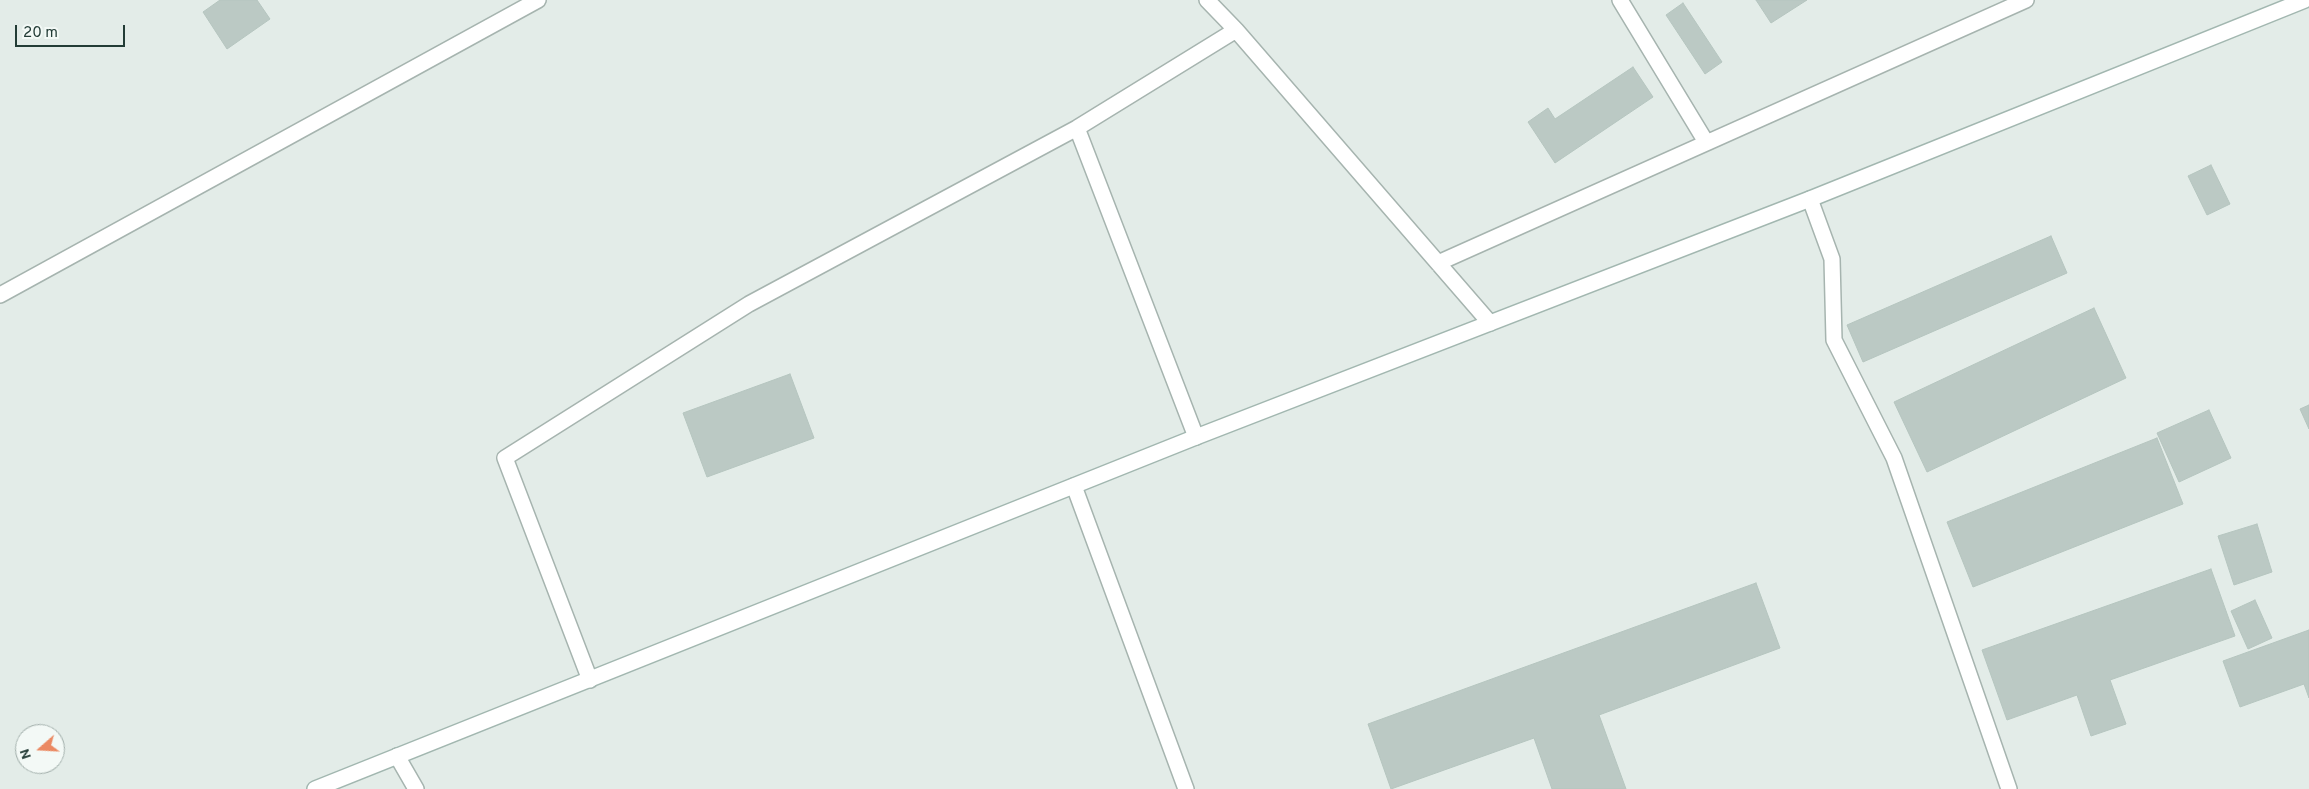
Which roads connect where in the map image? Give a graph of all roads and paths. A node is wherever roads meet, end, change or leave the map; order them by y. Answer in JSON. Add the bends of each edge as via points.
{"nodes":[{"id":1,"x":538,"y":0,"type":"edge"},
{"id":2,"x":1207,"y":0,"type":"edge"},
{"id":3,"x":1620,"y":0,"type":"edge"},
{"id":4,"x":2026,"y":0,"type":"edge"},
{"id":5,"x":2305,"y":0,"type":"edge"},
{"id":6,"x":1236,"y":30,"type":"junction"},
{"id":7,"x":1077,"y":128,"type":"junction"},
{"id":8,"x":1706,"y":142,"type":"junction"},
{"id":9,"x":1810,"y":199,"type":"junction"},
{"id":10,"x":1438,"y":263,"type":"junction"},
{"id":11,"x":0,"y":295,"type":"edge"},
{"id":12,"x":1490,"y":323,"type":"junction"},
{"id":13,"x":1196,"y":437,"type":"junction"},
{"id":14,"x":1074,"y":486,"type":"junction"},
{"id":15,"x":590,"y":680,"type":"junction"},
{"id":16,"x":397,"y":756,"type":"junction"},
{"id":17,"x":315,"y":789,"type":"edge"},
{"id":18,"x":416,"y":789,"type":"edge"},
{"id":19,"x":1186,"y":789,"type":"edge"},
{"id":20,"x":2009,"y":789,"type":"edge"}],
"edges":[{"from":1,"to":11,"type":"street"},
{"from":2,"to":6,"type":"street"},
{"from":3,"to":8,"type":"street"},
{"from":4,"to":8,"type":"street"},
{"from":5,"to":9,"type":"street"},
{"from":6,"to":7,"type":"street"},
{"from":6,"to":10,"type":"street"},
{"from":7,"to":13,"type":"street"},
{"from":7,"to":15,"type":"street","via":[[749,304],[505,458]]},
{"from":8,"to":10,"type":"street"},
{"from":9,"to":12,"type":"street"},
{"from":9,"to":20,"type":"street","via":[[1832,258],[1834,340],[1894,458]]},
{"from":10,"to":12,"type":"street"},
{"from":12,"to":13,"type":"street"},
{"from":13,"to":14,"type":"street"},
{"from":14,"to":15,"type":"street"},
{"from":14,"to":19,"type":"street"},
{"from":15,"to":16,"type":"street"},
{"from":16,"to":17,"type":"street"},
{"from":16,"to":18,"type":"street"}]}
